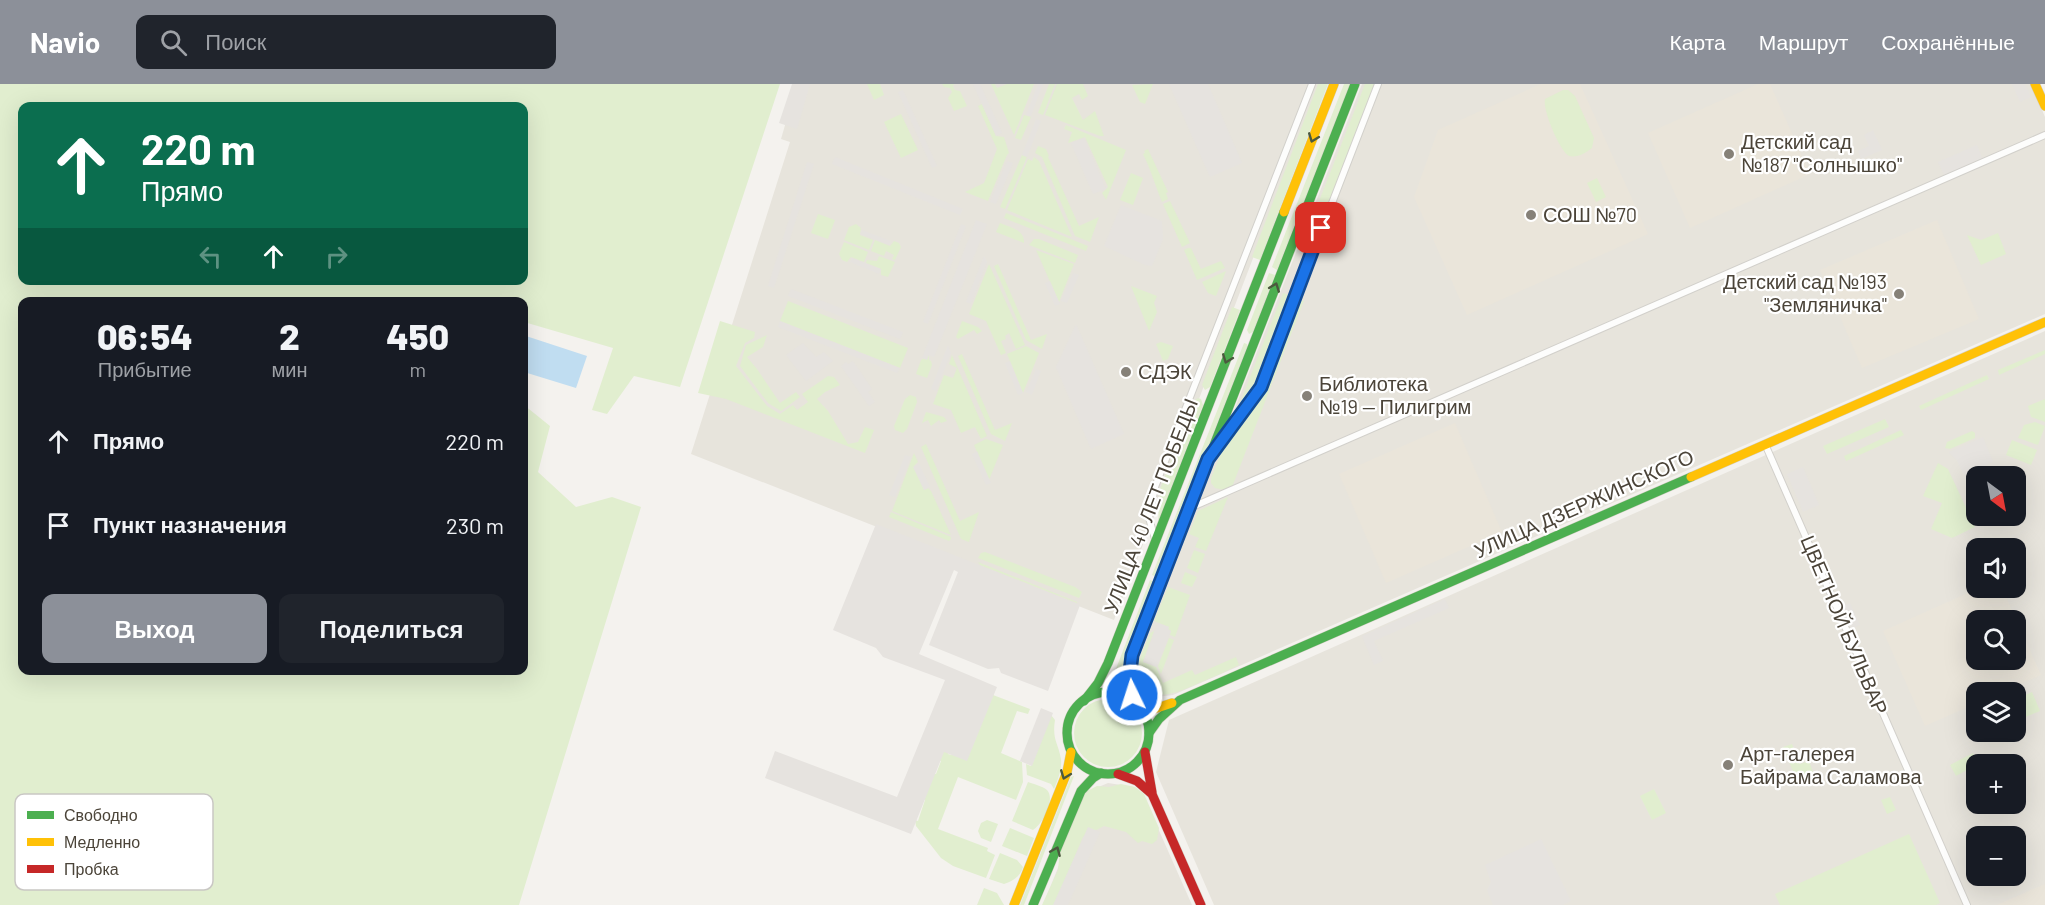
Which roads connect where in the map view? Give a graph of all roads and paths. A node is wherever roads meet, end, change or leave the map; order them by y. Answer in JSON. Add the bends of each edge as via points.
{"nodes":[{"id":1,"x":1312,"y":84,"type":"edge"},
{"id":2,"x":1334,"y":84,"type":"edge"},
{"id":3,"x":1355,"y":84,"type":"edge"},
{"id":4,"x":1378,"y":84,"type":"edge"},
{"id":5,"x":2035,"y":84,"type":"edge"},
{"id":6,"x":2045,"y":106,"type":"edge"},
{"id":7,"x":2045,"y":135,"type":"edge"},
{"id":8,"x":2045,"y":322,"type":"edge"},
{"id":9,"x":1236,"y":335,"type":"junction"},
{"id":10,"x":1254,"y":341,"type":"junction"},
{"id":11,"x":1765,"y":444,"type":"junction"},
{"id":12,"x":1208,"y":459,"type":"junction"},
{"id":13,"x":1189,"y":508,"type":"junction"},
{"id":14,"x":1156,"y":542,"type":"junction"},
{"id":15,"x":1180,"y":700,"type":"junction"},
{"id":16,"x":1084,"y":701,"type":"junction"},
{"id":17,"x":1138,"y":705,"type":"junction"},
{"id":18,"x":1149,"y":733,"type":"junction"},
{"id":19,"x":1071,"y":752,"type":"junction"},
{"id":20,"x":1145,"y":752,"type":"junction"},
{"id":21,"x":1101,"y":773,"type":"junction"},
{"id":22,"x":1118,"y":774,"type":"junction"},
{"id":23,"x":1152,"y":794,"type":"junction"},
{"id":24,"x":1014,"y":905,"type":"edge"},
{"id":25,"x":1033,"y":905,"type":"edge"},
{"id":26,"x":1201,"y":905,"type":"edge"},
{"id":27,"x":1966,"y":905,"type":"edge"}],
"edges":[{"from":1,"to":14,"type":"street","via":[[1155,487],[1149,518]]},
{"from":2,"to":9,"type":"main road","name":"УЛИЦА 40 ЛЕТ ПОБЕДЫ","one_way":true},
{"from":10,"to":3,"type":"main road","name":"УЛИЦА 40 ЛЕТ ПОБЕДЫ","one_way":true},
{"from":4,"to":12,"type":"street","via":[[1261,387]]},
{"from":5,"to":6,"type":"main road"},
{"from":7,"to":13,"type":"street"},
{"from":8,"to":11,"type":"main road","name":"УЛИЦА ДЗЕРЖИНСКОГО"},
{"from":9,"to":10,"type":"main road"},
{"from":9,"to":14,"type":"main road","name":"УЛИЦА 40 ЛЕТ ПОБЕДЫ","one_way":true},
{"from":10,"to":12,"type":"main road","name":"УЛИЦА 40 ЛЕТ ПОБЕДЫ"},
{"from":11,"to":15,"type":"main road","name":"УЛИЦА ДЗЕРЖИНСКОГО"},
{"from":11,"to":27,"type":"street","name":"ЦВЕТНОЙ БУЛЬВАР"},
{"from":12,"to":13,"type":"main road","name":"УЛИЦА 40 ЛЕТ ПОБЕДЫ"},
{"from":13,"to":17,"type":"main road","name":"УЛИЦА 40 ЛЕТ ПОБЕДЫ","via":[[1132,655],[1129,681]]},
{"from":14,"to":16,"type":"main road","name":"УЛИЦА 40 ЛЕТ ПОБЕДЫ","via":[[1108,663]]},
{"from":15,"to":17,"type":"main road","via":[[1154,709]]},
{"from":15,"to":18,"type":"main road","name":"УЛИЦА ДЗЕРЖИНСКОГО"},
{"from":16,"to":17,"type":"main road","via":[[1111,692]]},
{"from":16,"to":19,"type":"main road","via":[[1068,724]]},
{"from":17,"to":18,"type":"main road","via":[[1148,722]]},
{"from":18,"to":20,"type":"main road"},
{"from":19,"to":21,"type":"main road","via":[[1083,766]]},
{"from":19,"to":24,"type":"main road","one_way":true,"via":[[1067,772]]},
{"from":20,"to":22,"type":"main road"},
{"from":20,"to":23,"type":"main road"},
{"from":21,"to":22,"type":"main road"},
{"from":25,"to":21,"type":"main road","one_way":true,"via":[[1080,791]]},
{"from":22,"to":23,"type":"main road","via":[[1137,781]]},
{"from":23,"to":26,"type":"main road"}]}
